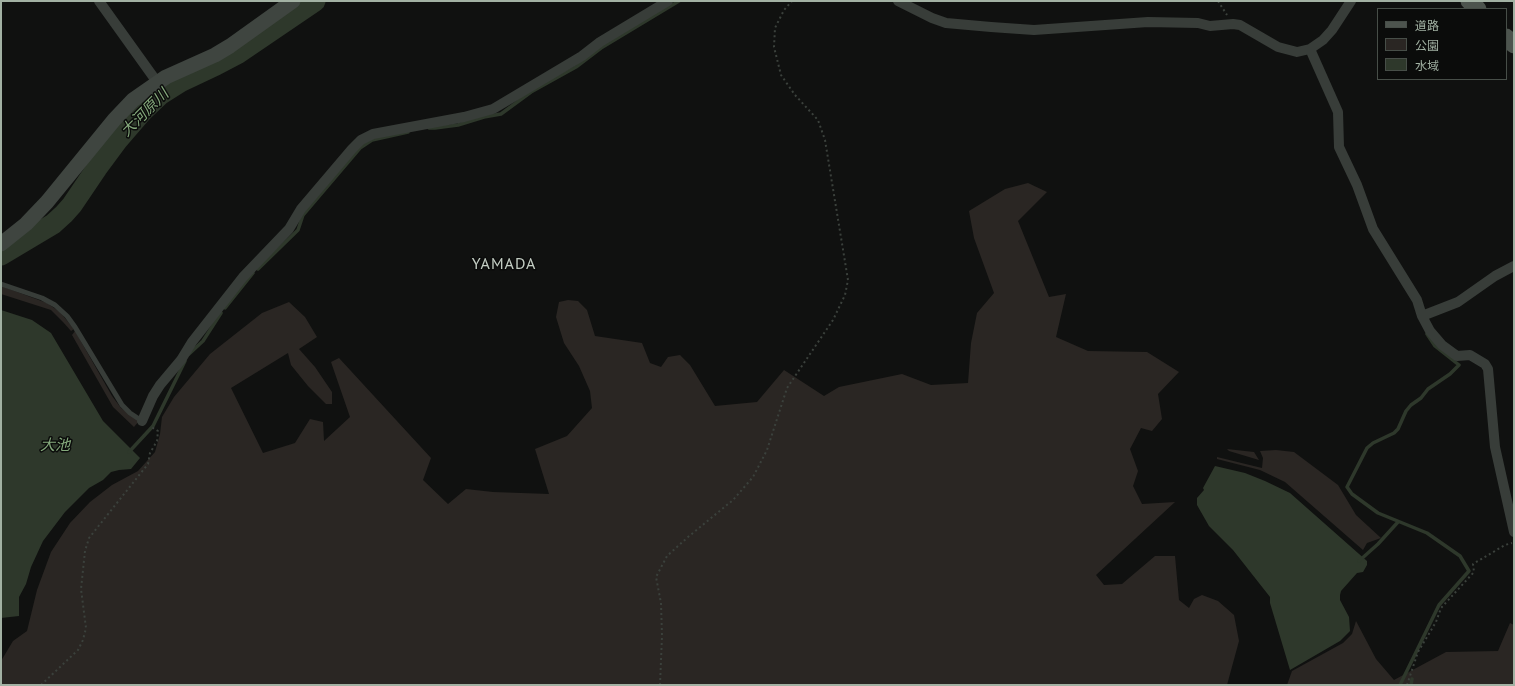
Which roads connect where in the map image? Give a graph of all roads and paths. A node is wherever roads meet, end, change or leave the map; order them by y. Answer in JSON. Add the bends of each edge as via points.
{"nodes":[{"id":1,"x":99,"y":1,"type":"edge"},
{"id":2,"x":293,"y":1,"type":"edge"},
{"id":3,"x":668,"y":1,"type":"edge"},
{"id":4,"x":792,"y":1,"type":"edge"},
{"id":5,"x":898,"y":1,"type":"edge"},
{"id":6,"x":1218,"y":1,"type":"edge"},
{"id":7,"x":1351,"y":1,"type":"edge"},
{"id":8,"x":1233,"y":24,"type":"junction"},
{"id":9,"x":1310,"y":49,"type":"junction"},
{"id":10,"x":157,"y":82,"type":"junction"},
{"id":11,"x":1,"y":244,"type":"edge"},
{"id":12,"x":1514,"y":266,"type":"edge"},
{"id":13,"x":1,"y":284,"type":"edge"},
{"id":14,"x":1422,"y":316,"type":"junction"},
{"id":15,"x":142,"y":421,"type":"joint"},
{"id":16,"x":155,"y":429,"type":"dead end"},
{"id":17,"x":1514,"y":532,"type":"edge"},
{"id":18,"x":1514,"y":542,"type":"edge"},
{"id":19,"x":41,"y":685,"type":"edge"},
{"id":20,"x":660,"y":685,"type":"edge"},
{"id":21,"x":1407,"y":685,"type":"edge"}],
"edges":[{"from":1,"to":10,"type":"street"},
{"from":2,"to":10,"type":"main road","via":[[230,46]]},
{"from":3,"to":15,"type":"street","via":[[493,109],[373,134],[361,140],[301,209],[289,229],[243,277],[196,336],[181,360],[160,385]]},
{"from":4,"to":20,"type":"path","via":[[775,28],[774,48],[781,75],[795,96],[818,120],[825,140],[848,280],[845,295],[833,320],[786,388],[767,450],[753,477],[733,500],[667,556],[656,577],[662,610]]},
{"from":5,"to":8,"type":"street","via":[[946,23],[998,28],[1034,30],[1148,22],[1198,23],[1210,26]]},
{"from":6,"to":8,"type":"path"},
{"from":7,"to":9,"type":"street","via":[[1332,30]]},
{"from":8,"to":9,"type":"street","via":[[1240,25],[1278,48],[1297,52]]},
{"from":9,"to":14,"type":"street","via":[[1338,112],[1339,147],[1357,185],[1373,229],[1416,300]]},
{"from":10,"to":11,"type":"main road","via":[[133,100],[47,202],[26,224]]},
{"from":12,"to":14,"type":"street","via":[[1458,302]]},
{"from":13,"to":15,"type":"lane","via":[[42,298],[67,316],[122,405]]},
{"from":14,"to":17,"type":"street","via":[[1442,345],[1457,356],[1470,355],[1485,364],[1488,369],[1495,447]]},
{"from":16,"to":19,"type":"path","via":[[158,432],[157,441],[150,453],[148,464],[89,538],[81,589],[86,628],[83,640],[78,650]]},
{"from":18,"to":21,"type":"path","via":[[1473,564],[1474,572],[1441,608],[1436,622],[1418,652]]}]}
